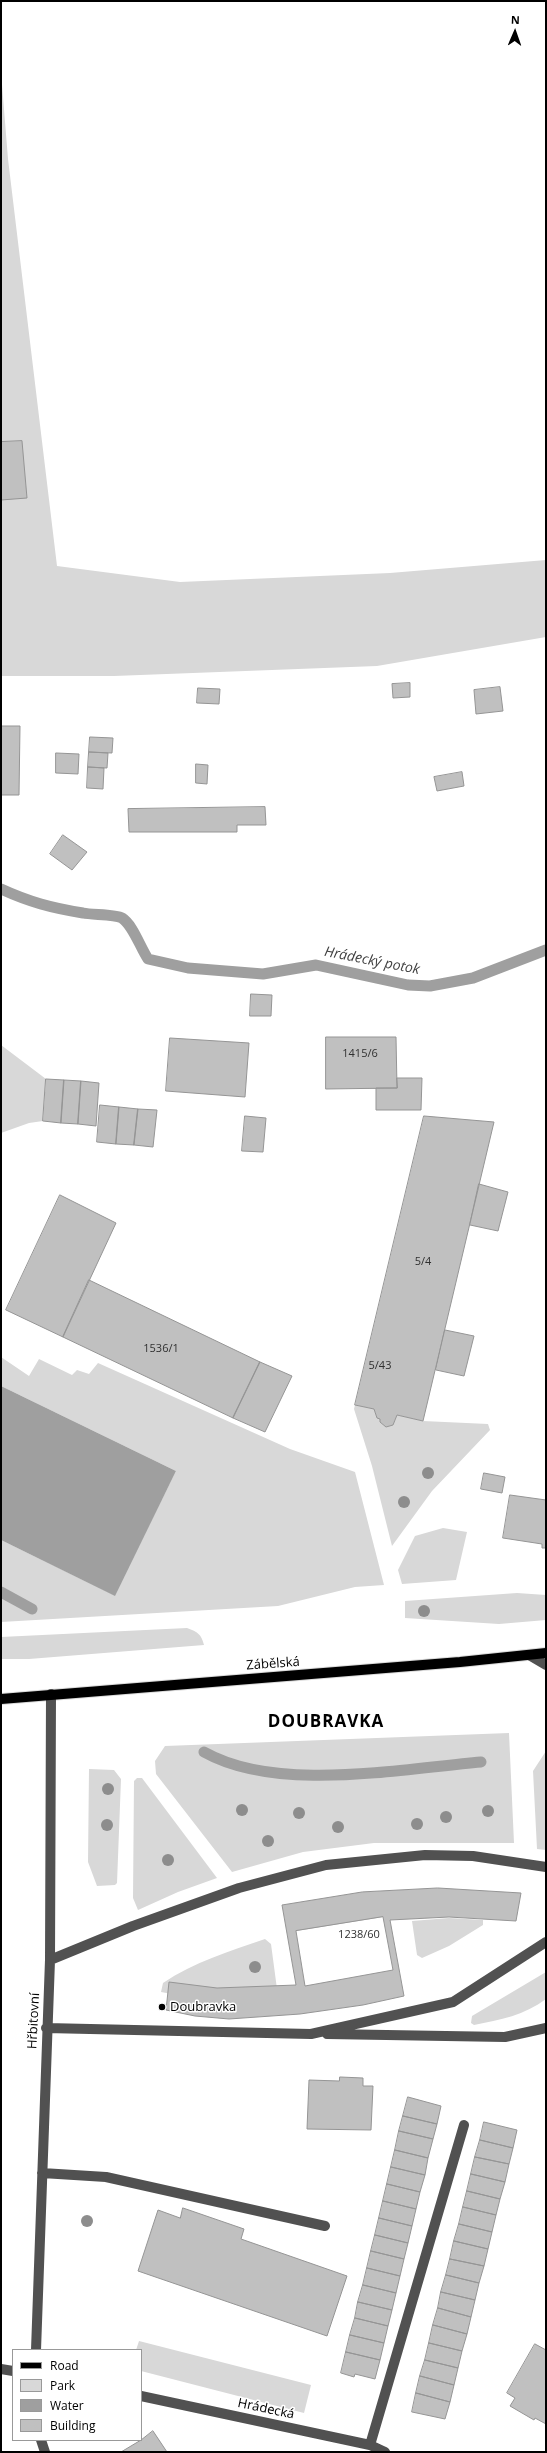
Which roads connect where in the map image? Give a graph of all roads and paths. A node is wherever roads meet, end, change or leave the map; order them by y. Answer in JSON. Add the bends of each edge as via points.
{"nodes":[{"id":1,"x":546,"y":1653,"type":"edge"},
{"id":2,"x":529,"y":1655,"type":"junction"},
{"id":3,"x":546,"y":1665,"type":"edge"},
{"id":4,"x":51,"y":1694,"type":"junction"},
{"id":5,"x":1,"y":1699,"type":"edge"},
{"id":6,"x":546,"y":1867,"type":"edge"},
{"id":7,"x":546,"y":1942,"type":"edge"},
{"id":8,"x":50,"y":1960,"type":"junction"},
{"id":9,"x":46,"y":2028,"type":"junction"},
{"id":10,"x":546,"y":2028,"type":"edge"},
{"id":11,"x":312,"y":2034,"type":"junction"},
{"id":12,"x":464,"y":2125,"type":"dead end"},
{"id":13,"x":42,"y":2173,"type":"junction"},
{"id":14,"x":325,"y":2226,"type":"dead end"},
{"id":15,"x":36,"y":2349,"type":"edge"},
{"id":16,"x":1,"y":2369,"type":"edge"},
{"id":17,"x":12,"y":2371,"type":"edge"},
{"id":18,"x":142,"y":2396,"type":"edge"},
{"id":19,"x":41,"y":2441,"type":"edge"},
{"id":20,"x":370,"y":2444,"type":"junction"},
{"id":21,"x":45,"y":2452,"type":"edge"},
{"id":22,"x":385,"y":2452,"type":"edge"}],
"edges":[{"from":1,"to":2,"type":"main road","name":"Zábělská"},
{"from":2,"to":3,"type":"street"},
{"from":2,"to":4,"type":"main road","name":"Zábělská"},
{"from":4,"to":5,"type":"main road","name":"Zábělská"},
{"from":4,"to":8,"type":"street","name":"Hřbitovní"},
{"from":6,"to":8,"type":"street","via":[[473,1856],[425,1855],[326,1865],[239,1888],[133,1926]]},
{"from":7,"to":11,"type":"street","via":[[453,2002]]},
{"from":8,"to":9,"type":"street","name":"Hřbitovní"},
{"from":9,"to":11,"type":"street"},
{"from":9,"to":13,"type":"street","name":"Hřbitovní"},
{"from":10,"to":11,"type":"street","via":[[506,2037]]},
{"from":12,"to":20,"type":"street"},
{"from":13,"to":14,"type":"street","via":[[106,2177]]},
{"from":13,"to":15,"type":"street","name":"Hřbitovní"},
{"from":16,"to":17,"type":"street"},
{"from":18,"to":20,"type":"street","name":"Hrádecká"},
{"from":19,"to":21,"type":"street"},
{"from":20,"to":22,"type":"street","name":"Hrádecká"}]}
